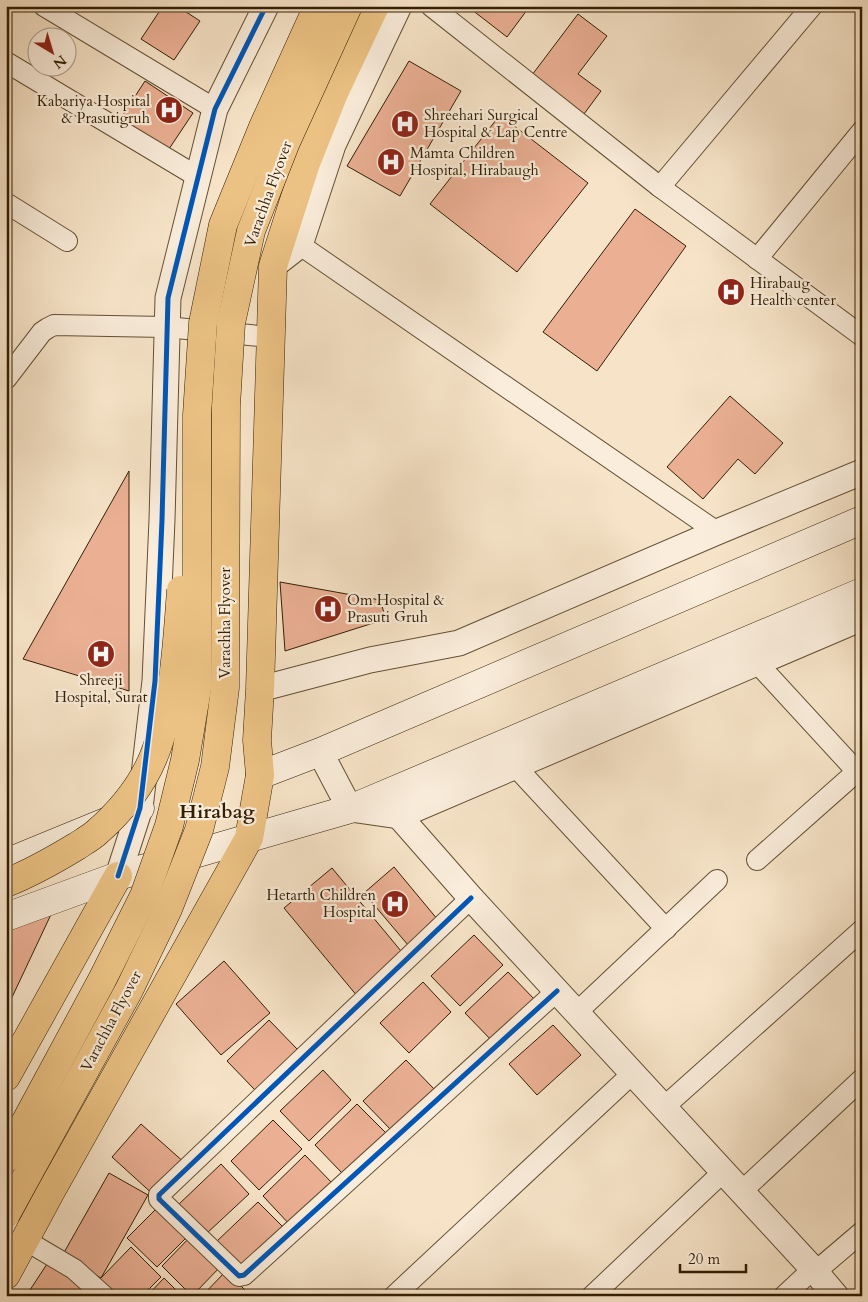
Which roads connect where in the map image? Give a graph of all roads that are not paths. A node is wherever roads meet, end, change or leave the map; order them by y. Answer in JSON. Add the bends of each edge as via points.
{"nodes":[{"id":1,"x":44,"y":6,"type":"edge"},
{"id":2,"x":266,"y":6,"type":"edge"},
{"id":3,"x":318,"y":6,"type":"edge"},
{"id":4,"x":348,"y":6,"type":"edge"},
{"id":5,"x":375,"y":6,"type":"edge"},
{"id":6,"x":399,"y":6,"type":"edge"},
{"id":7,"x":431,"y":6,"type":"edge"},
{"id":8,"x":812,"y":6,"type":"edge"},
{"id":9,"x":6,"y":62,"type":"edge"},
{"id":10,"x":215,"y":109,"type":"junction"},
{"id":11,"x":862,"y":131,"type":"edge"},
{"id":12,"x":198,"y":177,"type":"junction"},
{"id":13,"x":660,"y":187,"type":"junction"},
{"id":14,"x":6,"y":203,"type":"edge"},
{"id":15,"x":67,"y":241,"type":"dead end"},
{"id":16,"x":300,"y":245,"type":"junction"},
{"id":17,"x":757,"y":259,"type":"junction"},
{"id":18,"x":272,"y":266,"type":"junction"},
{"id":19,"x":166,"y":327,"type":"junction"},
{"id":20,"x":860,"y":331,"type":"edge"},
{"id":21,"x":270,"y":337,"type":"junction"},
{"id":22,"x":7,"y":377,"type":"edge"},
{"id":23,"x":197,"y":416,"type":"junction"},
{"id":24,"x":862,"y":472,"type":"edge"},
{"id":25,"x":862,"y":520,"type":"edge"},
{"id":26,"x":717,"y":532,"type":"junction"},
{"id":27,"x":862,"y":592,"type":"edge"},
{"id":28,"x":862,"y":618,"type":"edge"},
{"id":29,"x":748,"y":654,"type":"junction"},
{"id":30,"x":260,"y":689,"type":"junction"},
{"id":31,"x":320,"y":752,"type":"junction"},
{"id":32,"x":515,"y":766,"type":"junction"},
{"id":33,"x":860,"y":772,"type":"edge"},
{"id":34,"x":260,"y":775,"type":"junction"},
{"id":35,"x":140,"y":808,"type":"junction"},
{"id":36,"x":350,"y":809,"type":"junction"},
{"id":37,"x":399,"y":816,"type":"junction"},
{"id":38,"x":248,"y":838,"type":"junction"},
{"id":39,"x":757,"y":860,"type":"dead end"},
{"id":40,"x":6,"y":863,"type":"edge"},
{"id":41,"x":118,"y":876,"type":"junction"},
{"id":42,"x":717,"y":880,"type":"dead end"},
{"id":43,"x":6,"y":883,"type":"edge"},
{"id":44,"x":471,"y":898,"type":"junction"},
{"id":45,"x":6,"y":917,"type":"edge"},
{"id":46,"x":666,"y":929,"type":"junction"},
{"id":47,"x":862,"y":930,"type":"edge"},
{"id":48,"x":557,"y":991,"type":"junction"},
{"id":49,"x":576,"y":1013,"type":"junction"},
{"id":50,"x":632,"y":1074,"type":"junction"},
{"id":51,"x":6,"y":1077,"type":"edge"},
{"id":52,"x":862,"y":1079,"type":"edge"},
{"id":53,"x":664,"y":1107,"type":"junction"},
{"id":54,"x":6,"y":1158,"type":"edge"},
{"id":55,"x":723,"y":1172,"type":"junction"},
{"id":56,"x":741,"y":1192,"type":"junction"},
{"id":57,"x":6,"y":1214,"type":"edge"},
{"id":58,"x":862,"y":1232,"type":"edge"},
{"id":59,"x":25,"y":1240,"type":"junction"},
{"id":60,"x":814,"y":1271,"type":"junction"},
{"id":61,"x":6,"y":1275,"type":"edge"},
{"id":62,"x":104,"y":1296,"type":"edge"},
{"id":63,"x":394,"y":1296,"type":"edge"},
{"id":64,"x":592,"y":1296,"type":"edge"},
{"id":65,"x":784,"y":1296,"type":"edge"},
{"id":66,"x":836,"y":1296,"type":"edge"}],
"edges":[{"from":1,"to":10,"type":"street"},
{"from":2,"to":10,"type":"street"},
{"from":3,"to":23,"type":"main road","name":"Varachha Flyover","bridge":true,"via":[[262,128],[223,225],[203,323]]},
{"from":4,"to":57,"type":"main road","name":"Varachha Flyover","bridge":true,"via":[[286,142],[251,231],[231,323],[226,406],[224,688],[215,767],[199,830],[168,909],[128,990]]},
{"from":5,"to":18,"type":"main road","via":[[334,93],[306,163]]},
{"from":6,"to":16,"type":"street","via":[[333,145]]},
{"from":7,"to":13,"type":"street"},
{"from":8,"to":13,"type":"street"},
{"from":9,"to":12,"type":"street"},
{"from":10,"to":12,"type":"street"},
{"from":11,"to":17,"type":"street"},
{"from":12,"to":19,"type":"street","via":[[168,298]]},
{"from":13,"to":17,"type":"street"},
{"from":14,"to":15,"type":"street"},
{"from":16,"to":18,"type":"street"},
{"from":16,"to":26,"type":"street"},
{"from":17,"to":20,"type":"street"},
{"from":18,"to":21,"type":"main road"},
{"from":19,"to":21,"type":"street"},
{"from":19,"to":22,"type":"street","via":[[54,325],[42,332]]},
{"from":19,"to":35,"type":"street","via":[[155,681]]},
{"from":21,"to":30,"type":"main road"},
{"from":23,"to":43,"type":"main road","bridge":true,"via":[[170,696],[153,759],[138,786],[95,834],[66,853]]},
{"from":23,"to":54,"type":"main road","name":"Varachha Flyover","bridge":true,"via":[[197,689],[169,826],[144,896]]},
{"from":24,"to":26,"type":"street"},
{"from":25,"to":31,"type":"main road"},
{"from":26,"to":30,"type":"street","via":[[459,643],[370,660]]},
{"from":27,"to":29,"type":"main road"},
{"from":28,"to":29,"type":"street"},
{"from":29,"to":32,"type":"street"},
{"from":29,"to":33,"type":"street"},
{"from":29,"to":36,"type":"main road"},
{"from":30,"to":34,"type":"main road","via":[[257,740]]},
{"from":31,"to":34,"type":"main road"},
{"from":31,"to":36,"type":"street"},
{"from":32,"to":37,"type":"street"},
{"from":32,"to":46,"type":"street"},
{"from":33,"to":39,"type":"street"},
{"from":34,"to":38,"type":"main road"},
{"from":35,"to":40,"type":"main road"},
{"from":35,"to":41,"type":"street"},
{"from":36,"to":37,"type":"street"},
{"from":36,"to":38,"type":"main road"},
{"from":37,"to":44,"type":"street"},
{"from":38,"to":41,"type":"main road"},
{"from":38,"to":59,"type":"main road"},
{"from":41,"to":45,"type":"main road"},
{"from":41,"to":51,"type":"main road"},
{"from":42,"to":46,"type":"street"},
{"from":44,"to":48,"type":"street"},
{"from":44,"to":48,"type":"street","via":[[159,1195],[159,1199],[239,1276],[244,1275]]},
{"from":46,"to":49,"type":"street"},
{"from":47,"to":53,"type":"street"},
{"from":48,"to":49,"type":"street"},
{"from":49,"to":50,"type":"street"},
{"from":50,"to":53,"type":"street"},
{"from":50,"to":63,"type":"street"},
{"from":52,"to":56,"type":"street"},
{"from":53,"to":55,"type":"street"},
{"from":55,"to":56,"type":"street"},
{"from":55,"to":64,"type":"street"},
{"from":56,"to":60,"type":"street"},
{"from":58,"to":60,"type":"street"},
{"from":59,"to":61,"type":"main road"},
{"from":59,"to":62,"type":"street","via":[[74,1269]]},
{"from":60,"to":65,"type":"street"},
{"from":60,"to":66,"type":"street"}]}
